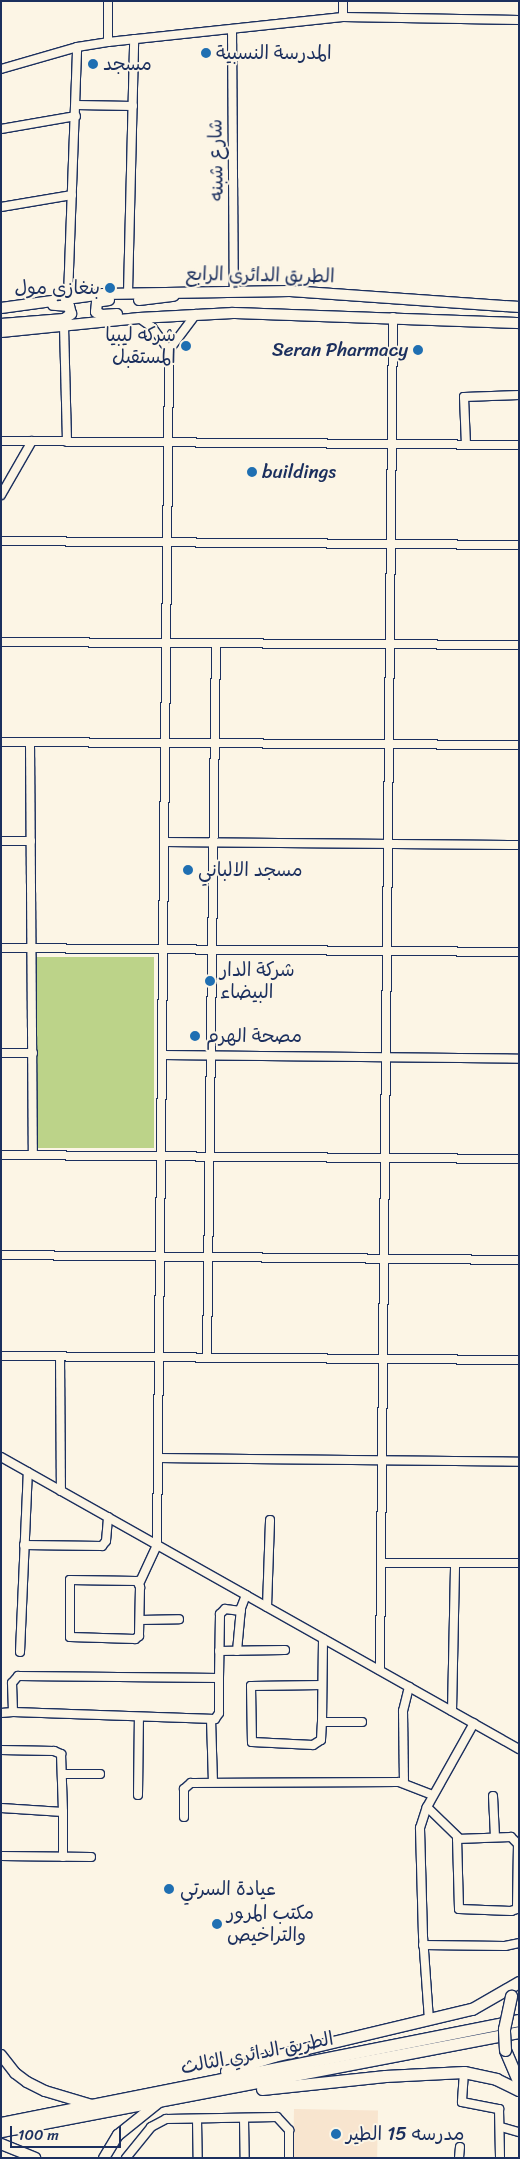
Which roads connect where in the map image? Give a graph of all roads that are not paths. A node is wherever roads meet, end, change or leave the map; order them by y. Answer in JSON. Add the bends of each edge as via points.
{"nodes":[{"id":1,"x":108,"y":1,"type":"edge"},
{"id":2,"x":343,"y":1,"type":"edge"},
{"id":3,"x":343,"y":17,"type":"junction"},
{"id":4,"x":519,"y":20,"type":"edge"},
{"id":5,"x":232,"y":29,"type":"junction"},
{"id":6,"x":134,"y":39,"type":"junction"},
{"id":7,"x":108,"y":42,"type":"junction"},
{"id":8,"x":77,"y":47,"type":"junction"},
{"id":9,"x":1,"y":69,"type":"edge"},
{"id":10,"x":76,"y":105,"type":"junction"},
{"id":11,"x":133,"y":106,"type":"junction"},
{"id":12,"x":76,"y":116,"type":"junction"},
{"id":13,"x":1,"y":129,"type":"edge"},
{"id":14,"x":72,"y":195,"type":"junction"},
{"id":15,"x":1,"y":207,"type":"edge"},
{"id":16,"x":234,"y":291,"type":"junction"},
{"id":17,"x":184,"y":292,"type":"junction"},
{"id":18,"x":128,"y":293,"type":"junction"},
{"id":19,"x":68,"y":297,"type":"junction"},
{"id":20,"x":12,"y":306,"type":"junction"},
{"id":21,"x":519,"y":307,"type":"edge"},
{"id":22,"x":1,"y":308,"type":"edge"},
{"id":23,"x":196,"y":314,"type":"junction"},
{"id":24,"x":175,"y":316,"type":"junction"},
{"id":25,"x":393,"y":317,"type":"junction"},
{"id":26,"x":138,"y":318,"type":"junction"},
{"id":27,"x":519,"y":323,"type":"edge"},
{"id":28,"x":1,"y":324,"type":"edge"},
{"id":29,"x":64,"y":326,"type":"junction"},
{"id":30,"x":1,"y":332,"type":"edge"},
{"id":31,"x":169,"y":350,"type":"junction"},
{"id":32,"x":519,"y":395,"type":"edge"},
{"id":33,"x":1,"y":441,"type":"edge"},
{"id":34,"x":32,"y":441,"type":"junction"},
{"id":35,"x":67,"y":442,"type":"junction"},
{"id":36,"x":168,"y":442,"type":"junction"},
{"id":37,"x":392,"y":444,"type":"junction"},
{"id":38,"x":466,"y":445,"type":"junction"},
{"id":39,"x":519,"y":445,"type":"edge"},
{"id":40,"x":1,"y":496,"type":"edge"},
{"id":41,"x":1,"y":541,"type":"edge"},
{"id":42,"x":167,"y":542,"type":"junction"},
{"id":43,"x":391,"y":544,"type":"junction"},
{"id":44,"x":519,"y":545,"type":"edge"},
{"id":45,"x":1,"y":642,"type":"edge"},
{"id":46,"x":166,"y":643,"type":"junction"},
{"id":47,"x":216,"y":644,"type":"junction"},
{"id":48,"x":390,"y":645,"type":"junction"},
{"id":49,"x":519,"y":645,"type":"edge"},
{"id":50,"x":1,"y":742,"type":"edge"},
{"id":51,"x":30,"y":743,"type":"junction"},
{"id":52,"x":166,"y":743,"type":"junction"},
{"id":53,"x":214,"y":744,"type":"junction"},
{"id":54,"x":389,"y":745,"type":"junction"},
{"id":55,"x":519,"y":745,"type":"edge"},
{"id":56,"x":1,"y":841,"type":"edge"},
{"id":57,"x":31,"y":841,"type":"junction"},
{"id":58,"x":165,"y":842,"type":"junction"},
{"id":59,"x":213,"y":842,"type":"junction"},
{"id":60,"x":388,"y":844,"type":"junction"},
{"id":61,"x":519,"y":845,"type":"edge"},
{"id":62,"x":1,"y":948,"type":"edge"},
{"id":63,"x":32,"y":948,"type":"junction"},
{"id":64,"x":164,"y":949,"type":"junction"},
{"id":65,"x":212,"y":950,"type":"junction"},
{"id":66,"x":387,"y":951,"type":"junction"},
{"id":67,"x":519,"y":952,"type":"edge"},
{"id":68,"x":1,"y":1053,"type":"edge"},
{"id":69,"x":33,"y":1053,"type":"junction"},
{"id":70,"x":163,"y":1055,"type":"junction"},
{"id":71,"x":211,"y":1056,"type":"junction"},
{"id":72,"x":386,"y":1057,"type":"junction"},
{"id":73,"x":519,"y":1058,"type":"edge"},
{"id":74,"x":1,"y":1155,"type":"edge"},
{"id":75,"x":33,"y":1155,"type":"junction"},
{"id":76,"x":163,"y":1155,"type":"junction"},
{"id":77,"x":210,"y":1155,"type":"junction"},
{"id":78,"x":385,"y":1158,"type":"junction"},
{"id":79,"x":519,"y":1159,"type":"edge"},
{"id":80,"x":1,"y":1255,"type":"edge"},
{"id":81,"x":161,"y":1256,"type":"junction"},
{"id":82,"x":208,"y":1257,"type":"junction"},
{"id":83,"x":384,"y":1259,"type":"junction"},
{"id":84,"x":519,"y":1260,"type":"edge"},
{"id":85,"x":1,"y":1356,"type":"edge"},
{"id":86,"x":60,"y":1356,"type":"junction"},
{"id":87,"x":160,"y":1356,"type":"junction"},
{"id":88,"x":207,"y":1357,"type":"junction"},
{"id":89,"x":383,"y":1359,"type":"junction"},
{"id":90,"x":519,"y":1360,"type":"edge"},
{"id":91,"x":1,"y":1457,"type":"edge"},
{"id":92,"x":159,"y":1458,"type":"junction"},
{"id":93,"x":382,"y":1460,"type":"junction"},
{"id":94,"x":519,"y":1462,"type":"edge"},
{"id":95,"x":28,"y":1472,"type":"junction"},
{"id":96,"x":61,"y":1491,"type":"junction"},
{"id":97,"x":108,"y":1517,"type":"junction"},
{"id":98,"x":270,"y":1520,"type":"dead end"},
{"id":99,"x":24,"y":1545,"type":"junction"},
{"id":100,"x":157,"y":1545,"type":"junction"},
{"id":101,"x":381,"y":1563,"type":"junction"},
{"id":102,"x":455,"y":1563,"type":"junction"},
{"id":103,"x":519,"y":1563,"type":"edge"},
{"id":104,"x":139,"y":1584,"type":"junction"},
{"id":105,"x":246,"y":1595,"type":"junction"},
{"id":106,"x":267,"y":1607,"type":"junction"},
{"id":107,"x":241,"y":1611,"type":"junction"},
{"id":108,"x":140,"y":1620,"type":"junction"},
{"id":109,"x":179,"y":1620,"type":"dead end"},
{"id":110,"x":323,"y":1638,"type":"junction"},
{"id":111,"x":237,"y":1650,"type":"junction"},
{"id":112,"x":286,"y":1650,"type":"dead end"},
{"id":113,"x":219,"y":1651,"type":"junction"},
{"id":114,"x":20,"y":1652,"type":"dead end"},
{"id":115,"x":380,"y":1670,"type":"junction"},
{"id":116,"x":219,"y":1678,"type":"junction"},
{"id":117,"x":322,"y":1685,"type":"junction"},
{"id":118,"x":409,"y":1687,"type":"junction"},
{"id":119,"x":452,"y":1711,"type":"junction"},
{"id":120,"x":13,"y":1712,"type":"junction"},
{"id":121,"x":1,"y":1713,"type":"edge"},
{"id":122,"x":139,"y":1718,"type":"junction"},
{"id":123,"x":211,"y":1719,"type":"junction"},
{"id":124,"x":322,"y":1722,"type":"junction"},
{"id":125,"x":362,"y":1722,"type":"dead end"},
{"id":126,"x":474,"y":1723,"type":"junction"},
{"id":127,"x":519,"y":1749,"type":"edge"},
{"id":128,"x":1,"y":1750,"type":"edge"},
{"id":129,"x":63,"y":1774,"type":"junction"},
{"id":130,"x":100,"y":1774,"type":"dead end"},
{"id":131,"x":213,"y":1782,"type":"junction"},
{"id":132,"x":404,"y":1783,"type":"junction"},
{"id":133,"x":138,"y":1795,"type":"dead end"},
{"id":134,"x":433,"y":1795,"type":"junction"},
{"id":135,"x":493,"y":1796,"type":"dead end"},
{"id":136,"x":427,"y":1806,"type":"junction"},
{"id":137,"x":1,"y":1808,"type":"edge"},
{"id":138,"x":63,"y":1812,"type":"junction"},
{"id":139,"x":184,"y":1817,"type":"dead end"},
{"id":140,"x":495,"y":1837,"type":"junction"},
{"id":141,"x":459,"y":1838,"type":"junction"},
{"id":142,"x":1,"y":1856,"type":"edge"},
{"id":143,"x":63,"y":1857,"type":"junction"},
{"id":144,"x":91,"y":1858,"type":"dead end"},
{"id":145,"x":519,"y":1942,"type":"edge"},
{"id":146,"x":423,"y":1945,"type":"junction"},
{"id":147,"x":519,"y":1982,"type":"edge"},
{"id":148,"x":429,"y":2020,"type":"junction"},
{"id":149,"x":519,"y":2020,"type":"edge"},
{"id":150,"x":519,"y":2032,"type":"edge"},
{"id":151,"x":1,"y":2055,"type":"edge"},
{"id":152,"x":464,"y":2072,"type":"junction"},
{"id":153,"x":198,"y":2082,"type":"junction"},
{"id":154,"x":519,"y":2083,"type":"edge"},
{"id":155,"x":519,"y":2090,"type":"edge"},
{"id":156,"x":213,"y":2092,"type":"junction"},
{"id":157,"x":159,"y":2102,"type":"junction"},
{"id":158,"x":93,"y":2105,"type":"junction"},
{"id":159,"x":244,"y":2119,"type":"junction"},
{"id":160,"x":197,"y":2120,"type":"junction"},
{"id":161,"x":1,"y":2123,"type":"edge"},
{"id":162,"x":500,"y":2127,"type":"junction"},
{"id":163,"x":1,"y":2131,"type":"edge"},
{"id":164,"x":519,"y":2132,"type":"edge"},
{"id":165,"x":1,"y":2144,"type":"edge"},
{"id":166,"x":460,"y":2148,"type":"dead end"},
{"id":167,"x":35,"y":2158,"type":"edge"},
{"id":168,"x":104,"y":2158,"type":"edge"},
{"id":169,"x":126,"y":2158,"type":"edge"},
{"id":170,"x":198,"y":2158,"type":"edge"},
{"id":171,"x":244,"y":2158,"type":"edge"},
{"id":172,"x":289,"y":2158,"type":"edge"},
{"id":173,"x":459,"y":2158,"type":"edge"},
{"id":174,"x":500,"y":2158,"type":"edge"}],
"edges":[{"from":1,"to":7,"type":"street"},
{"from":2,"to":3,"type":"street"},
{"from":3,"to":4,"type":"street"},
{"from":3,"to":5,"type":"street"},
{"from":5,"to":6,"type":"street"},
{"from":5,"to":16,"type":"street","name":"شارع شبنه"},
{"from":6,"to":7,"type":"street"},
{"from":6,"to":11,"type":"street"},
{"from":7,"to":8,"type":"street"},
{"from":8,"to":9,"type":"street"},
{"from":8,"to":10,"type":"street"},
{"from":10,"to":11,"type":"street"},
{"from":10,"to":12,"type":"street"},
{"from":11,"to":18,"type":"street"},
{"from":12,"to":13,"type":"street"},
{"from":12,"to":14,"type":"street"},
{"from":14,"to":15,"type":"street"},
{"from":14,"to":19,"type":"street"},
{"from":16,"to":17,"type":"main road","name":"الطريق الدائري الرابع"},
{"from":16,"to":21,"type":"main road","name":"الطريق الدائري الرابع","via":[[309,292]]},
{"from":17,"to":18,"type":"main road","name":"الطريق الدائري الرابع"},
{"from":17,"to":24,"type":"main road","via":[[160,300],[100,301],[95,309],[102,315],[159,310]]},
{"from":18,"to":19,"type":"main road","name":"الطريق الدائري الرابع"},
{"from":19,"to":20,"type":"main road","name":"الطريق الدائري الرابع"},
{"from":20,"to":22,"type":"main road","name":"الطريق الدائري الرابع"},
{"from":20,"to":28,"type":"main road","via":[[24,310],[66,304],[71,311],[67,318]]},
{"from":23,"to":24,"type":"main road","name":"الطريق الدائري الرابع"},
{"from":23,"to":25,"type":"main road","name":"الطريق الدائري الرابع"},
{"from":23,"to":31,"type":"street"},
{"from":24,"to":26,"type":"main road","name":"الطريق الدائري الرابع"},
{"from":25,"to":27,"type":"main road","name":"الطريق الدائري الرابع"},
{"from":25,"to":37,"type":"street"},
{"from":26,"to":29,"type":"main road","name":"الطريق الدائري الرابع"},
{"from":26,"to":31,"type":"street","via":[[152,327]]},
{"from":29,"to":30,"type":"main road","name":"الطريق الدائري الرابع"},
{"from":29,"to":35,"type":"street"},
{"from":31,"to":36,"type":"street"},
{"from":32,"to":38,"type":"street","via":[[464,397]]},
{"from":33,"to":34,"type":"street"},
{"from":34,"to":35,"type":"street"},
{"from":34,"to":40,"type":"street"},
{"from":35,"to":36,"type":"street"},
{"from":36,"to":37,"type":"street"},
{"from":36,"to":42,"type":"street"},
{"from":37,"to":38,"type":"street"},
{"from":37,"to":43,"type":"street"},
{"from":38,"to":39,"type":"street"},
{"from":41,"to":42,"type":"street"},
{"from":42,"to":43,"type":"street"},
{"from":42,"to":46,"type":"street"},
{"from":43,"to":44,"type":"street"},
{"from":43,"to":48,"type":"street"},
{"from":45,"to":46,"type":"street"},
{"from":46,"to":47,"type":"street"},
{"from":46,"to":52,"type":"street"},
{"from":47,"to":48,"type":"street"},
{"from":47,"to":53,"type":"street"},
{"from":48,"to":49,"type":"street"},
{"from":48,"to":54,"type":"street"},
{"from":50,"to":51,"type":"street"},
{"from":51,"to":52,"type":"street"},
{"from":51,"to":57,"type":"street"},
{"from":52,"to":53,"type":"street"},
{"from":52,"to":58,"type":"street"},
{"from":53,"to":54,"type":"street"},
{"from":53,"to":59,"type":"street"},
{"from":54,"to":55,"type":"street"},
{"from":54,"to":60,"type":"street"},
{"from":56,"to":57,"type":"street"},
{"from":57,"to":63,"type":"street"},
{"from":58,"to":59,"type":"street"},
{"from":58,"to":64,"type":"street"},
{"from":59,"to":60,"type":"street"},
{"from":59,"to":65,"type":"street"},
{"from":60,"to":61,"type":"street"},
{"from":60,"to":66,"type":"street"},
{"from":62,"to":63,"type":"street"},
{"from":63,"to":64,"type":"street"},
{"from":63,"to":69,"type":"street"},
{"from":64,"to":65,"type":"street"},
{"from":64,"to":70,"type":"street"},
{"from":65,"to":66,"type":"street"},
{"from":65,"to":71,"type":"street"},
{"from":66,"to":67,"type":"street"},
{"from":66,"to":72,"type":"street"},
{"from":68,"to":69,"type":"street"},
{"from":69,"to":75,"type":"street"},
{"from":70,"to":71,"type":"street"},
{"from":70,"to":76,"type":"street"},
{"from":71,"to":72,"type":"street"},
{"from":71,"to":77,"type":"street"},
{"from":72,"to":73,"type":"street"},
{"from":72,"to":78,"type":"street"},
{"from":74,"to":75,"type":"street"},
{"from":75,"to":76,"type":"street"},
{"from":76,"to":77,"type":"street"},
{"from":76,"to":81,"type":"street"},
{"from":77,"to":78,"type":"street"},
{"from":77,"to":82,"type":"street"},
{"from":78,"to":79,"type":"street"},
{"from":78,"to":83,"type":"street"},
{"from":80,"to":81,"type":"street"},
{"from":81,"to":82,"type":"street"},
{"from":81,"to":87,"type":"street"},
{"from":82,"to":83,"type":"street"},
{"from":82,"to":88,"type":"street"},
{"from":83,"to":84,"type":"street"},
{"from":83,"to":89,"type":"street"},
{"from":85,"to":86,"type":"street"},
{"from":86,"to":87,"type":"street"},
{"from":86,"to":96,"type":"street"},
{"from":87,"to":88,"type":"street"},
{"from":87,"to":92,"type":"street"},
{"from":88,"to":89,"type":"street"},
{"from":89,"to":90,"type":"street"},
{"from":89,"to":93,"type":"street"},
{"from":91,"to":95,"type":"street"},
{"from":92,"to":93,"type":"street"},
{"from":92,"to":100,"type":"street"},
{"from":93,"to":94,"type":"street"},
{"from":93,"to":101,"type":"street"},
{"from":95,"to":96,"type":"street"},
{"from":95,"to":99,"type":"street"},
{"from":96,"to":97,"type":"street"},
{"from":97,"to":99,"type":"street","via":[[106,1541],[102,1546]]},
{"from":97,"to":100,"type":"street"},
{"from":98,"to":106,"type":"street"},
{"from":99,"to":114,"type":"street"},
{"from":100,"to":104,"type":"street"},
{"from":100,"to":105,"type":"street"},
{"from":101,"to":102,"type":"street"},
{"from":101,"to":115,"type":"street"},
{"from":102,"to":103,"type":"street"},
{"from":102,"to":119,"type":"street"},
{"from":104,"to":108,"type":"street"},
{"from":104,"to":108,"type":"street","via":[[134,1580],[70,1580],[69,1634],[75,1639],[135,1639],[139,1636]]},
{"from":105,"to":106,"type":"street"},
{"from":105,"to":107,"type":"street"},
{"from":106,"to":110,"type":"street"},
{"from":107,"to":111,"type":"street"},
{"from":107,"to":113,"type":"street","via":[[225,1609],[220,1612]]},
{"from":108,"to":109,"type":"street"},
{"from":110,"to":115,"type":"street"},
{"from":110,"to":117,"type":"street"},
{"from":111,"to":112,"type":"street"},
{"from":111,"to":113,"type":"street"},
{"from":113,"to":116,"type":"street"},
{"from":115,"to":118,"type":"street"},
{"from":116,"to":120,"type":"street","via":[[18,1676],[12,1683]]},
{"from":116,"to":123,"type":"street","via":[[218,1715]]},
{"from":117,"to":124,"type":"street"},
{"from":117,"to":124,"type":"street","via":[[251,1686],[250,1737],[257,1744],[313,1744],[321,1740]]},
{"from":118,"to":119,"type":"street"},
{"from":118,"to":132,"type":"street","via":[[403,1711]]},
{"from":119,"to":126,"type":"street"},
{"from":120,"to":121,"type":"street"},
{"from":120,"to":122,"type":"street"},
{"from":122,"to":123,"type":"street"},
{"from":122,"to":133,"type":"street"},
{"from":123,"to":131,"type":"street"},
{"from":124,"to":125,"type":"street"},
{"from":126,"to":127,"type":"street"},
{"from":126,"to":134,"type":"street"},
{"from":128,"to":129,"type":"street","via":[[58,1752],[62,1758]]},
{"from":129,"to":130,"type":"street"},
{"from":129,"to":138,"type":"street"},
{"from":131,"to":132,"type":"street"},
{"from":131,"to":139,"type":"street","via":[[186,1784]]},
{"from":132,"to":134,"type":"street"},
{"from":134,"to":136,"type":"street"},
{"from":135,"to":140,"type":"street"},
{"from":136,"to":141,"type":"street"},
{"from":136,"to":146,"type":"street","via":[[420,1835]]},
{"from":137,"to":138,"type":"street"},
{"from":138,"to":143,"type":"street"},
{"from":140,"to":141,"type":"street"},
{"from":140,"to":141,"type":"street","via":[[511,1837],[518,1844],[518,1905],[514,1910],[458,1907]]},
{"from":142,"to":143,"type":"street"},
{"from":143,"to":144,"type":"street"},
{"from":145,"to":146,"type":"street","via":[[505,1946]]},
{"from":146,"to":148,"type":"street"},
{"from":147,"to":148,"type":"highway","via":[[482,2006]]},
{"from":147,"to":154,"type":"highway","bridge":true,"via":[[511,1996],[504,2029],[505,2050]]},
{"from":148,"to":153,"type":"highway","via":[[274,2056]]},
{"from":149,"to":153,"type":"highway","name":"الطريق الدائري الثالث"},
{"from":150,"to":156,"type":"highway","name":"الطريق الدائري الثالث"},
{"from":151,"to":158,"type":"main road","via":[[27,2082],[45,2091]]},
{"from":152,"to":155,"type":"highway","via":[[496,2079]]},
{"from":152,"to":156,"type":"highway"},
{"from":152,"to":162,"type":"street","via":[[461,2101],[499,2109]]},
{"from":153,"to":158,"type":"highway","name":"الطريق الدائري الثالث"},
{"from":156,"to":157,"type":"highway","name":"الطريق الدائري الثالث"},
{"from":157,"to":163,"type":"highway","name":"الطريق الدائري الثالث"},
{"from":157,"to":168,"type":"main road","via":[[118,2135]]},
{"from":158,"to":161,"type":"highway","name":"الطريق الدائري الثالث"},
{"from":159,"to":160,"type":"street"},
{"from":159,"to":171,"type":"street"},
{"from":159,"to":172,"type":"street","via":[[277,2117],[284,2122],[290,2130]]},
{"from":160,"to":169,"type":"street","via":[[186,2117],[157,2122]]},
{"from":160,"to":170,"type":"street"},
{"from":162,"to":164,"type":"street"},
{"from":162,"to":174,"type":"street"},
{"from":165,"to":167,"type":"main road"},
{"from":166,"to":173,"type":"street"}]}
